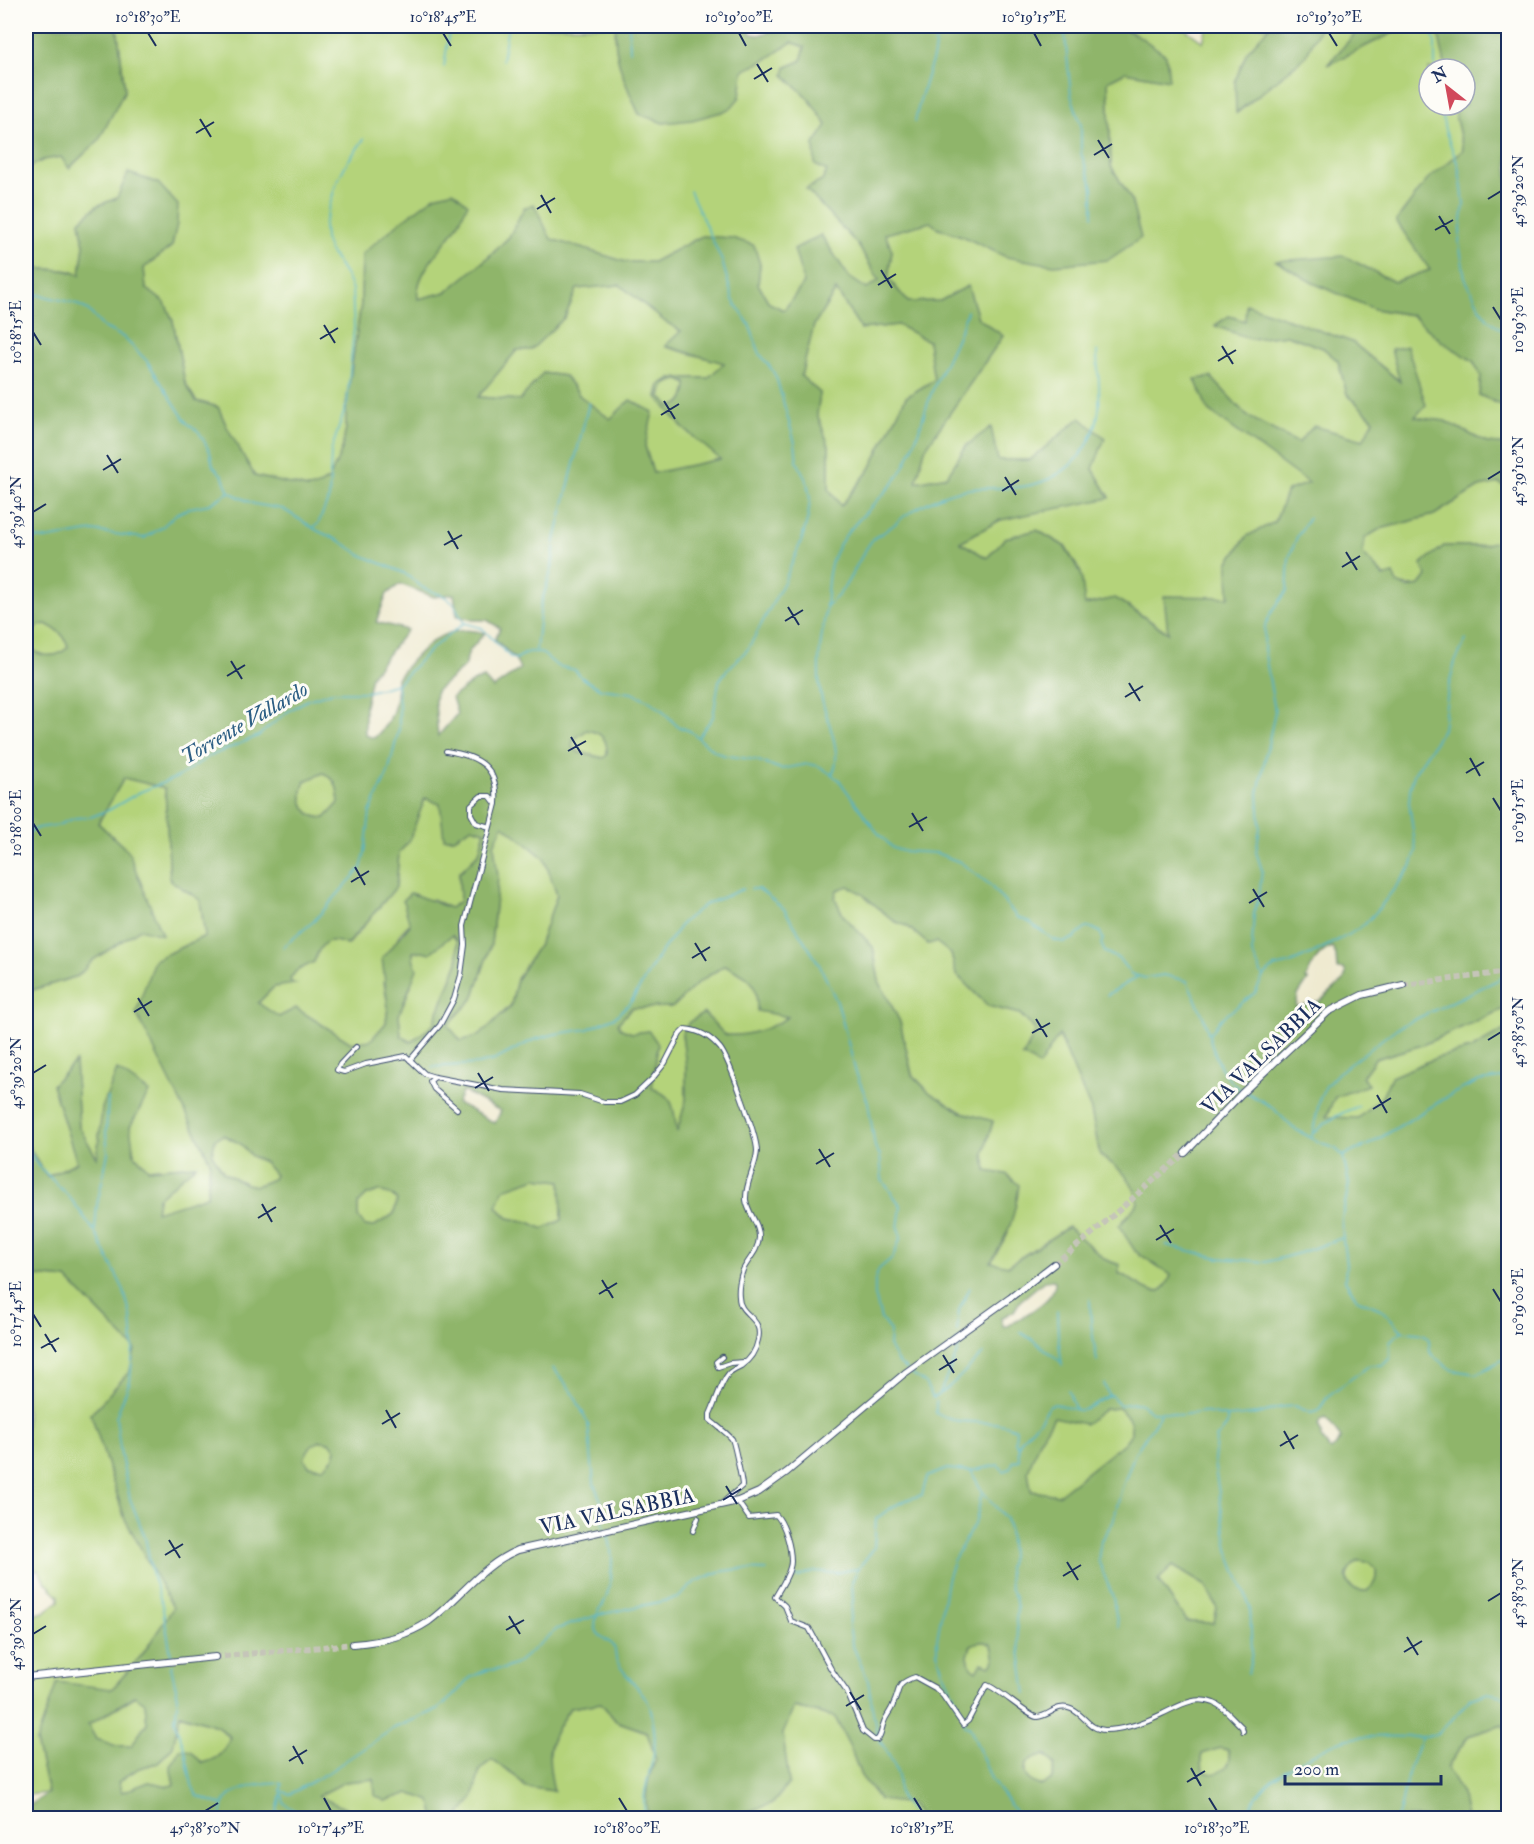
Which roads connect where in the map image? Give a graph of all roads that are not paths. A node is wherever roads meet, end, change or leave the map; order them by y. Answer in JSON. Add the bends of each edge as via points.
{"nodes":[{"id":1,"x":446,"y":752,"type":"dead end"},
{"id":2,"x":496,"y":804,"type":"junction"},
{"id":3,"x":490,"y":827,"type":"junction"},
{"id":4,"x":1402,"y":985,"type":"tunnel mouth"},
{"id":5,"x":356,"y":1047,"type":"dead end"},
{"id":6,"x":410,"y":1060,"type":"junction"},
{"id":7,"x":435,"y":1077,"type":"junction"},
{"id":8,"x":458,"y":1109,"type":"dead end"},
{"id":9,"x":1186,"y":1151,"type":"tunnel mouth"},
{"id":10,"x":1054,"y":1264,"type":"tunnel mouth"},
{"id":11,"x":722,"y":1357,"type":"dead end"},
{"id":12,"x":745,"y":1363,"type":"junction"},
{"id":13,"x":738,"y":1501,"type":"junction"},
{"id":14,"x":720,"y":1505,"type":"junction"},
{"id":15,"x":698,"y":1518,"type":"dead end"},
{"id":16,"x":693,"y":1531,"type":"dead end"},
{"id":17,"x":353,"y":1644,"type":"tunnel mouth"},
{"id":18,"x":212,"y":1658,"type":"tunnel mouth"},
{"id":19,"x":26,"y":1677,"type":"edge"},
{"id":20,"x":1243,"y":1731,"type":"dead end"}],
"edges":[{"from":1,"to":2,"type":"street","via":[[471,757],[489,768]]},
{"from":2,"to":3,"type":"street"},
{"from":2,"to":3,"type":"street","via":[[490,796],[481,796],[471,805],[476,822]]},
{"from":3,"to":6,"type":"street","via":[[464,926],[461,975],[454,999],[440,1025]]},
{"from":4,"to":9,"type":"main road","name":"VIA VALSABBIA","via":[[1338,1006],[1310,1028]]},
{"from":5,"to":6,"type":"street","via":[[337,1070],[344,1072],[406,1056]]},
{"from":6,"to":7,"type":"street","via":[[425,1074]]},
{"from":7,"to":8,"type":"street","via":[[430,1081],[434,1089]]},
{"from":7,"to":12,"type":"street","via":[[503,1090],[580,1094],[604,1102],[620,1102],[635,1095],[652,1079],[685,1029],[697,1030],[710,1038],[725,1056],[757,1149],[746,1201],[759,1228],[759,1237],[757,1249],[742,1272],[738,1295],[742,1307],[757,1321],[759,1337]]},
{"from":10,"to":13,"type":"main road","name":"VIA VALSABBIA","via":[[905,1373],[788,1472]]},
{"from":11,"to":12,"type":"street","via":[[716,1362],[718,1367]]},
{"from":12,"to":14,"type":"street","via":[[730,1372],[710,1414],[710,1420],[734,1443],[742,1480],[742,1486]]},
{"from":13,"to":14,"type":"main road","name":"VIA VALSABBIA"},
{"from":13,"to":20,"type":"street","via":[[749,1518],[777,1515],[781,1520],[791,1562],[775,1597],[785,1606],[791,1621],[809,1628],[847,1692],[863,1731],[874,1740],[881,1736],[897,1689],[915,1677],[944,1696],[963,1725],[987,1685],[1036,1717],[1066,1707],[1076,1711],[1092,1728],[1134,1725],[1181,1703],[1198,1700],[1215,1703]]},
{"from":14,"to":17,"type":"main road","name":"VIA VALSABBIA","via":[[509,1553],[417,1629],[393,1638]]},
{"from":15,"to":16,"type":"street"},
{"from":18,"to":19,"type":"main road"}]}
